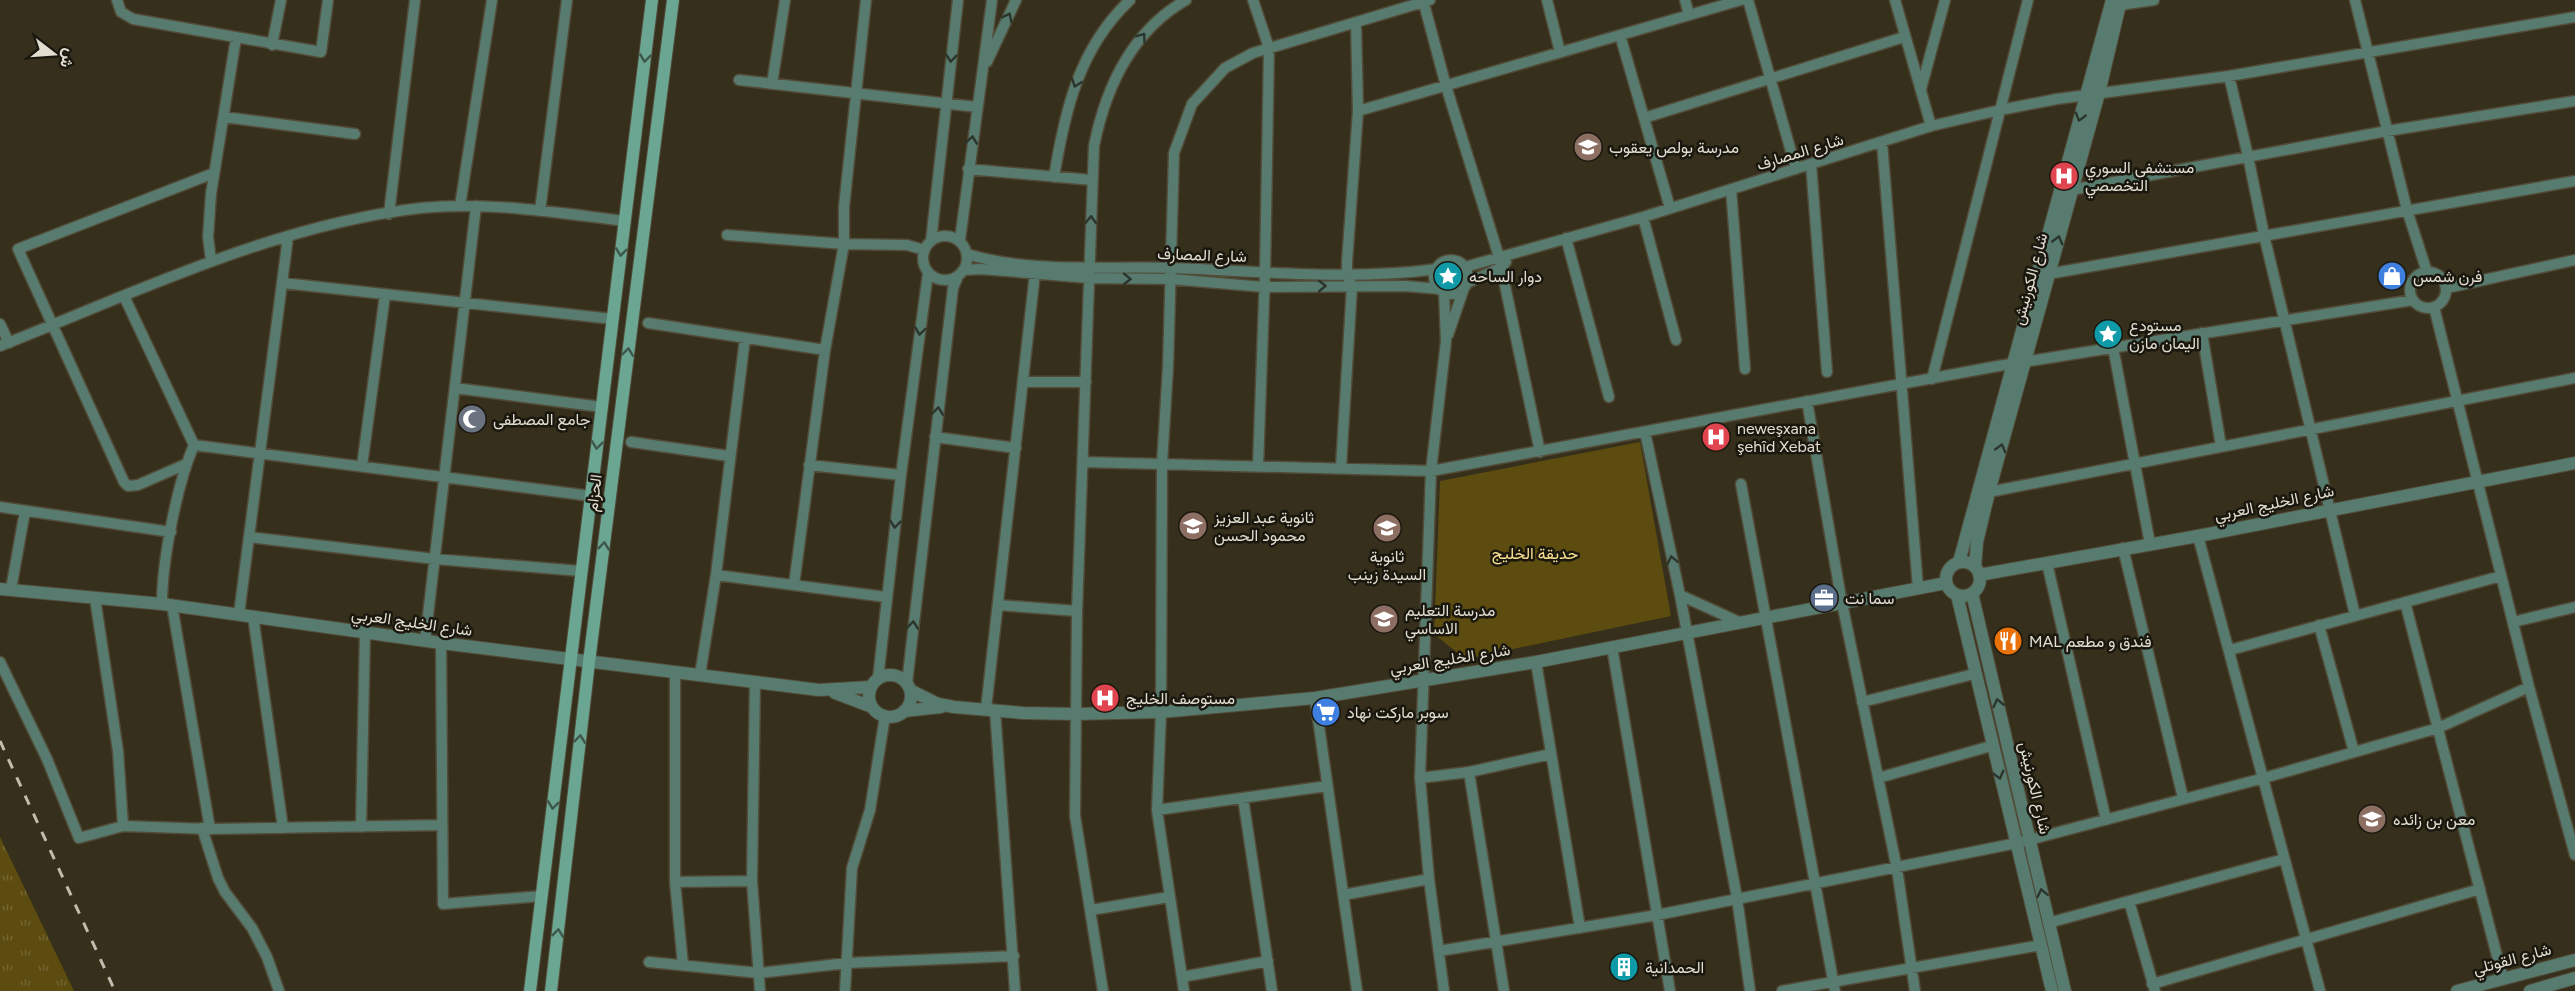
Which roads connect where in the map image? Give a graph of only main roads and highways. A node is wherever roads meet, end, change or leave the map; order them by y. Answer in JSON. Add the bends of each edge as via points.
{"nodes":[{"id":1,"x":652,"y":0,"type":"edge"},
{"id":2,"x":673,"y":0,"type":"edge"},
{"id":3,"x":530,"y":991,"type":"edge"},
{"id":4,"x":551,"y":991,"type":"edge"}],
"edges":[{"from":1,"to":3,"type":"main road","one_way":true},
{"from":4,"to":2,"type":"main road","name":"الحزام","one_way":true}]}
